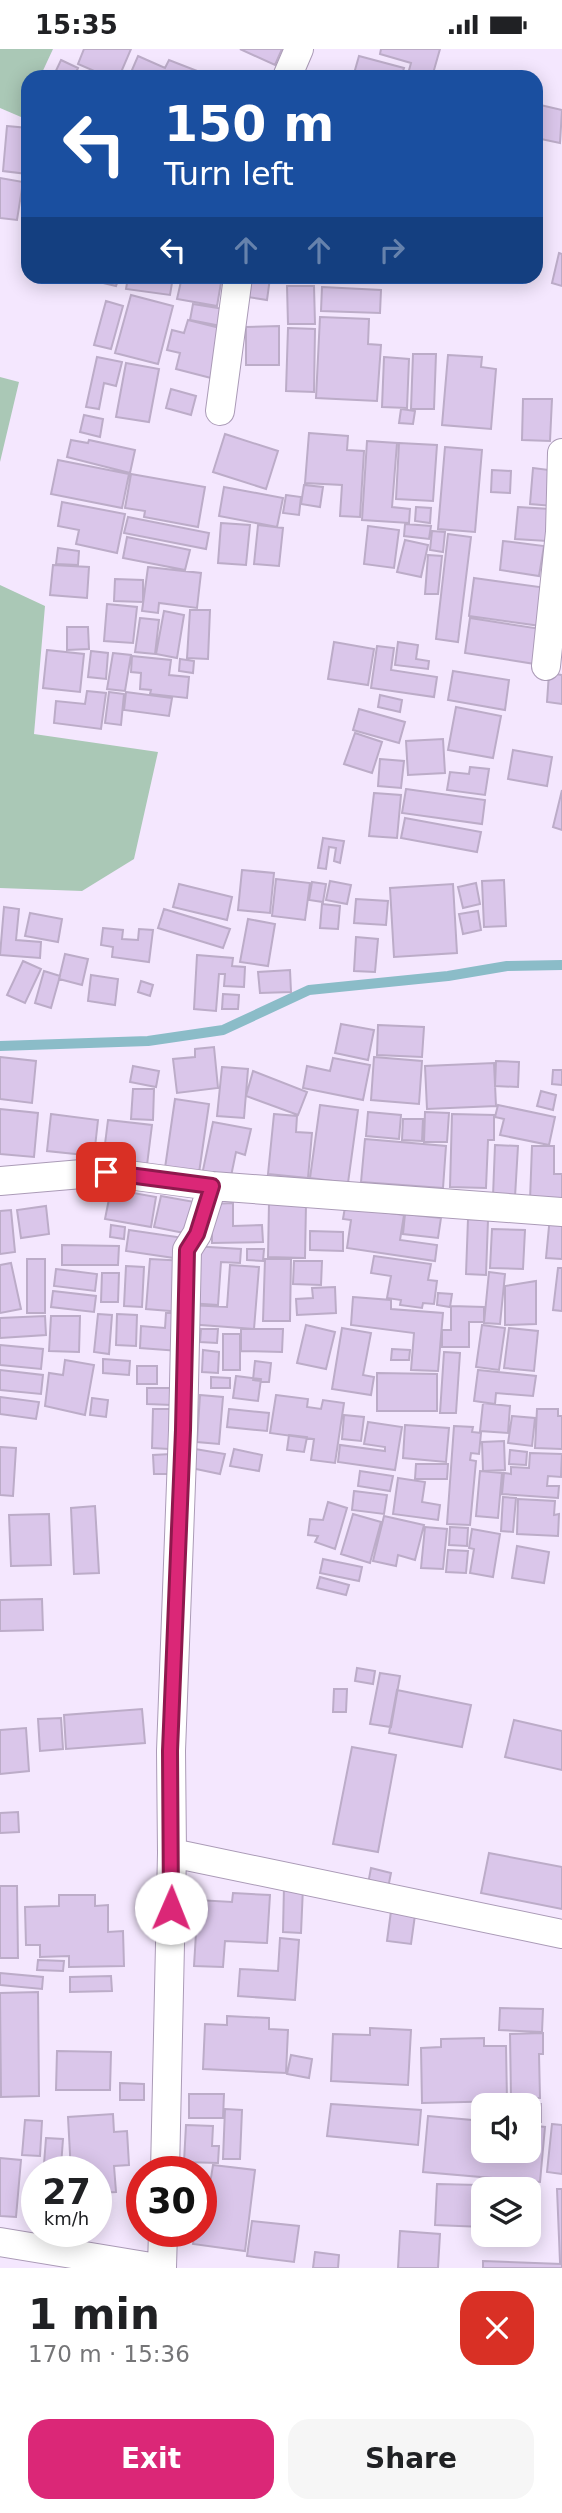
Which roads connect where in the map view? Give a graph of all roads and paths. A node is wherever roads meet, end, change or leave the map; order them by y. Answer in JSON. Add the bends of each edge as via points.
{"nodes":[{"id":1,"x":299,"y":49,"type":"edge"},
{"id":2,"x":290,"y":70,"type":"edge"},
{"id":3,"x":237,"y":284,"type":"edge"},
{"id":4,"x":220,"y":411,"type":"dead end"},
{"id":5,"x":562,"y":453,"type":"edge"},
{"id":6,"x":546,"y":666,"type":"dead end"},
{"id":7,"x":0,"y":1181,"type":"edge"},
{"id":8,"x":212,"y":1186,"type":"junction"},
{"id":9,"x":562,"y":1212,"type":"edge"},
{"id":10,"x":172,"y":1853,"type":"junction"},
{"id":11,"x":562,"y":1934,"type":"edge"},
{"id":12,"x":165,"y":2156,"type":"edge"},
{"id":13,"x":0,"y":2242,"type":"edge"},
{"id":14,"x":161,"y":2247,"type":"edge"},
{"id":15,"x":159,"y":2268,"type":"edge"}],
"edges":[{"from":1,"to":2,"type":"street"},
{"from":3,"to":4,"type":"street"},
{"from":5,"to":6,"type":"street","via":[[560,532]]},
{"from":7,"to":8,"type":"street","via":[[106,1172]]},
{"from":8,"to":9,"type":"street"},
{"from":8,"to":10,"type":"street","via":[[187,1250],[170,1751]]},
{"from":10,"to":11,"type":"street"},
{"from":10,"to":12,"type":"street"},
{"from":13,"to":15,"type":"street"},
{"from":14,"to":15,"type":"street"}]}
